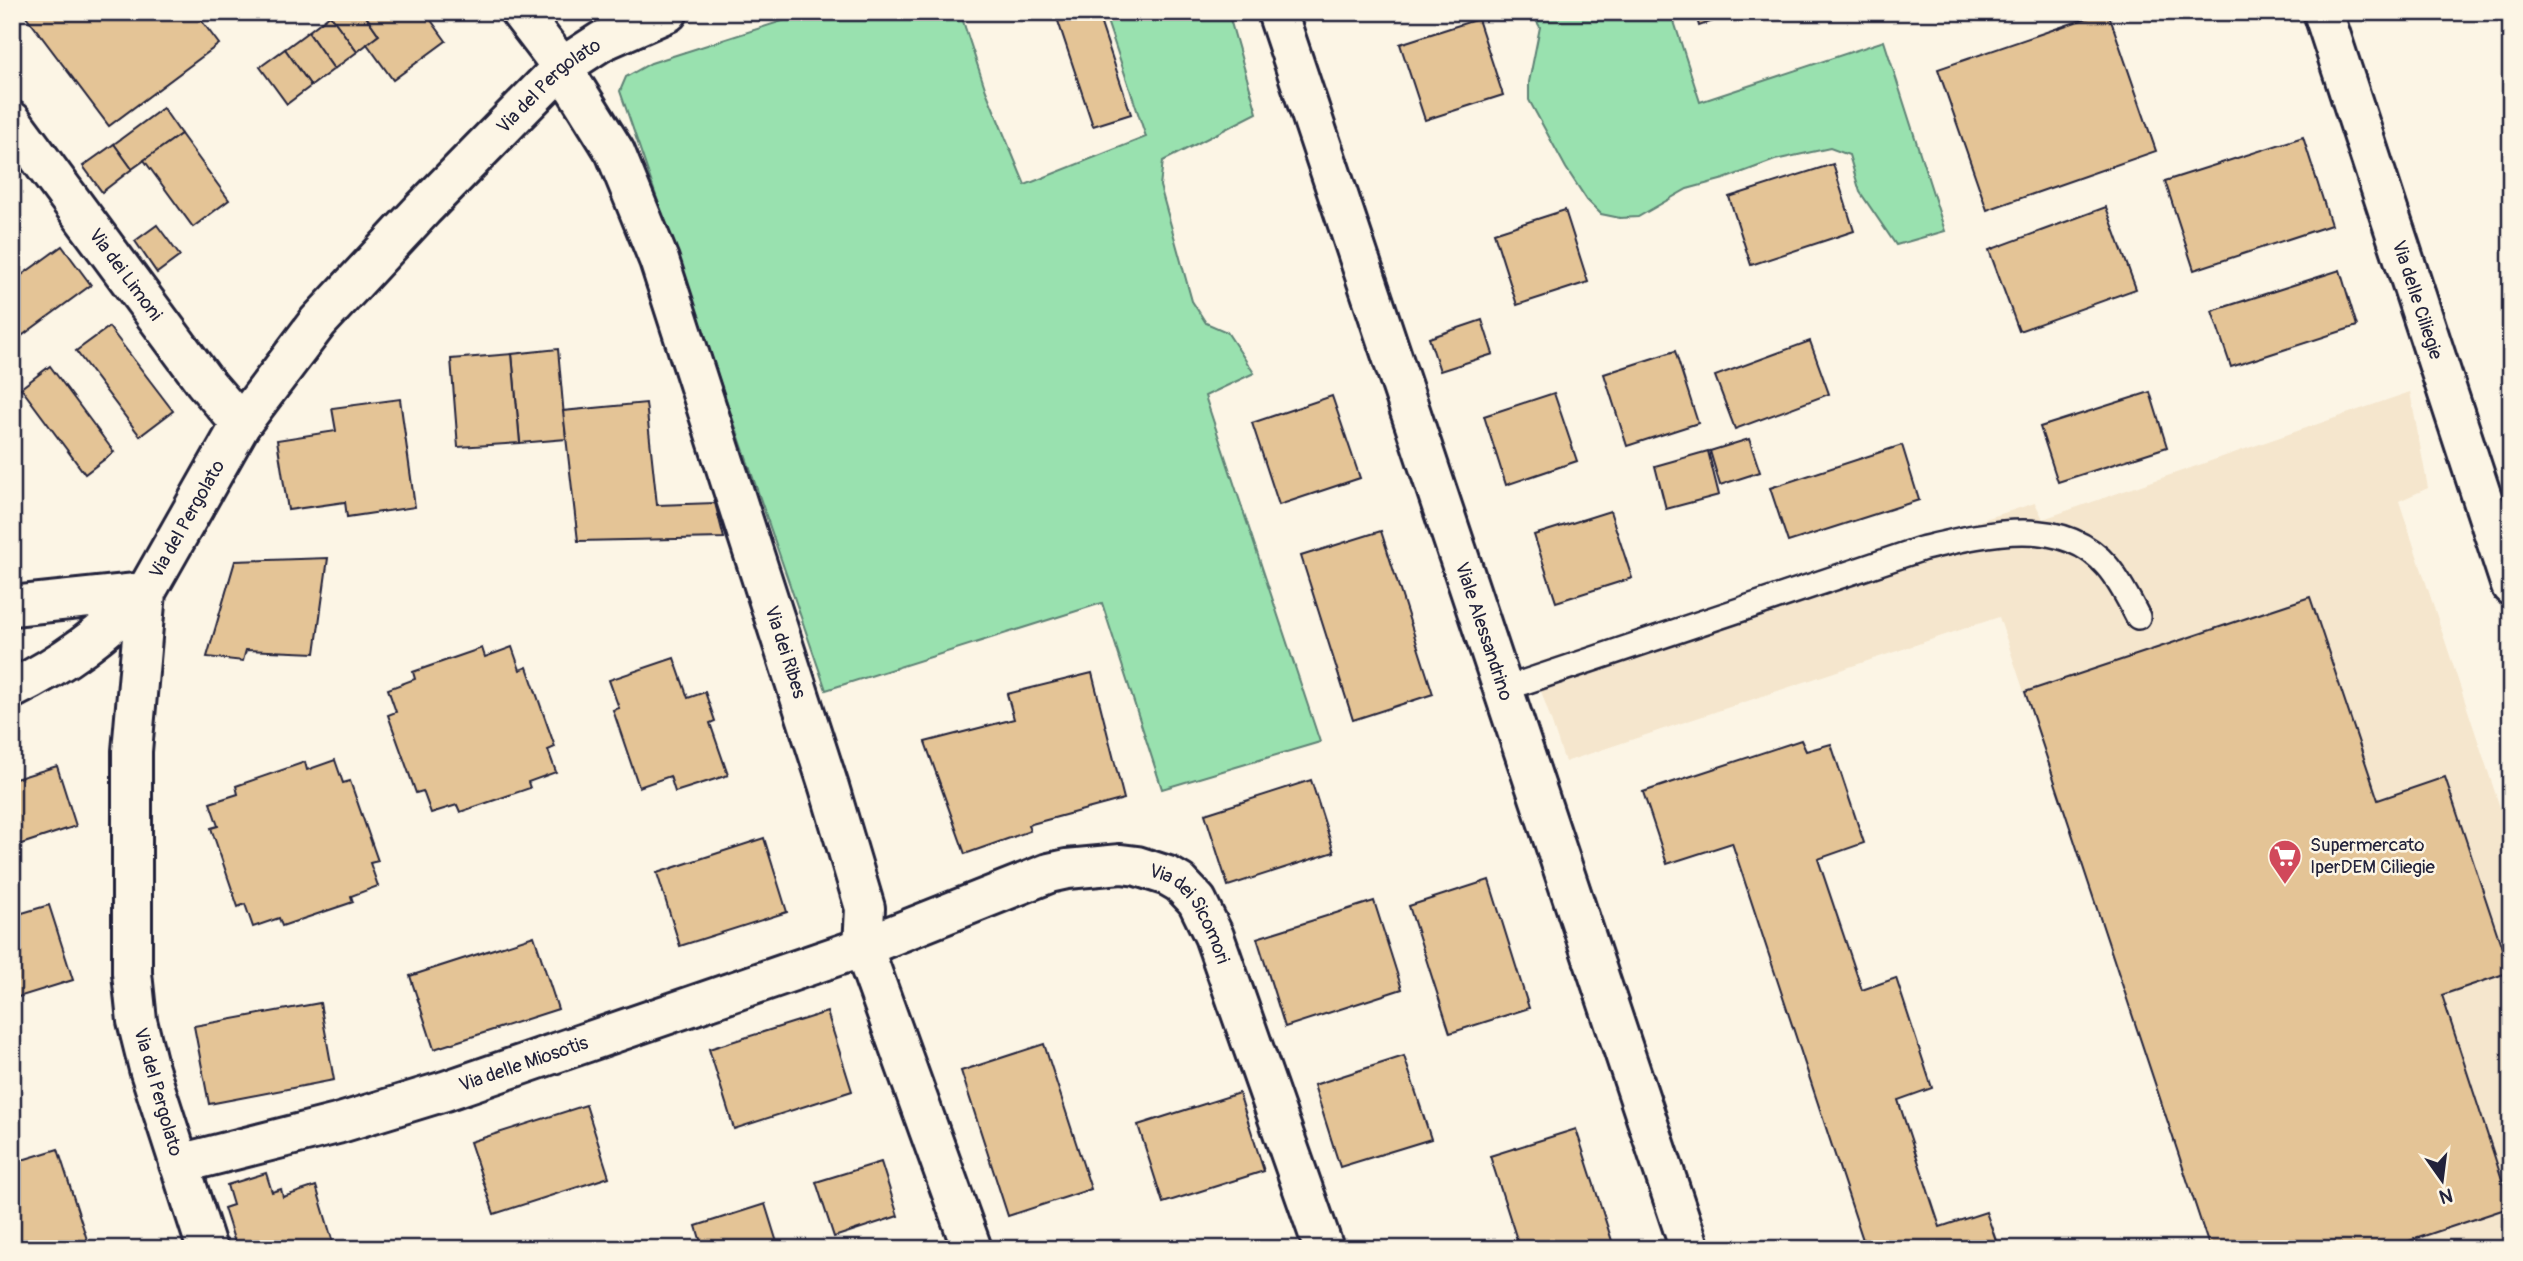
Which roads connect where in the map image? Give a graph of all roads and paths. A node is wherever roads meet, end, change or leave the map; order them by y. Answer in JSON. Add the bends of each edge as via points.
{"nodes":[{"id":1,"x":520,"y":12,"type":"edge"},
{"id":2,"x":668,"y":12,"type":"edge"},
{"id":3,"x":1276,"y":12,"type":"edge"},
{"id":4,"x":2323,"y":12,"type":"edge"},
{"id":5,"x":562,"y":67,"type":"junction"},
{"id":6,"x":12,"y":121,"type":"edge"},
{"id":7,"x":241,"y":424,"type":"junction"},
{"id":8,"x":2511,"y":586,"type":"edge"},
{"id":9,"x":146,"y":592,"type":"junction"},
{"id":10,"x":12,"y":606,"type":"edge"},
{"id":11,"x":2138,"y":617,"type":"dead end"},
{"id":12,"x":12,"y":689,"type":"edge"},
{"id":13,"x":1504,"y":689,"type":"junction"},
{"id":14,"x":863,"y":947,"type":"junction"},
{"id":15,"x":179,"y":1164,"type":"junction"},
{"id":16,"x":207,"y":1249,"type":"edge"},
{"id":17,"x":972,"y":1249,"type":"edge"},
{"id":18,"x":1324,"y":1249,"type":"edge"},
{"id":19,"x":1690,"y":1249,"type":"edge"}],
"edges":[{"from":1,"to":5,"type":"street","name":"Via dei Ribes"},
{"from":2,"to":5,"type":"street","name":"Via del Pergolato","via":[[602,41]]},
{"from":3,"to":13,"type":"street","name":"Viale Alessandrino"},
{"from":4,"to":8,"type":"street","name":"Via delle Ciliegie"},
{"from":5,"to":7,"type":"street","name":"Via del Pergolato","via":[[318,322]]},
{"from":5,"to":14,"type":"street","name":"Via dei Ribes","via":[[615,152],[670,291],[865,908]]},
{"from":6,"to":7,"type":"street","name":"Via dei Limoni","via":[[204,381]]},
{"from":7,"to":9,"type":"street","name":"Via del Pergolato"},
{"from":9,"to":10,"type":"street"},
{"from":9,"to":12,"type":"street","via":[[83,648]]},
{"from":9,"to":15,"type":"street","name":"Via del Pergolato","via":[[132,751],[132,973],[140,1032]]},
{"from":11,"to":13,"type":"lane","via":[[2106,564],[2069,539],[2042,533],[1983,535],[1921,549]]},
{"from":13,"to":19,"type":"street","name":"Viale Alessandrino"},
{"from":14,"to":15,"type":"street","name":"Via delle Miosotis","via":[[414,1102]]},
{"from":14,"to":17,"type":"street","name":"Via dei Ribes"},
{"from":14,"to":18,"type":"street","name":"Via dei Sicomori","via":[[1067,869],[1129,865],[1180,883],[1211,929]]},
{"from":15,"to":16,"type":"street","name":"Via del Pergolato"}]}
